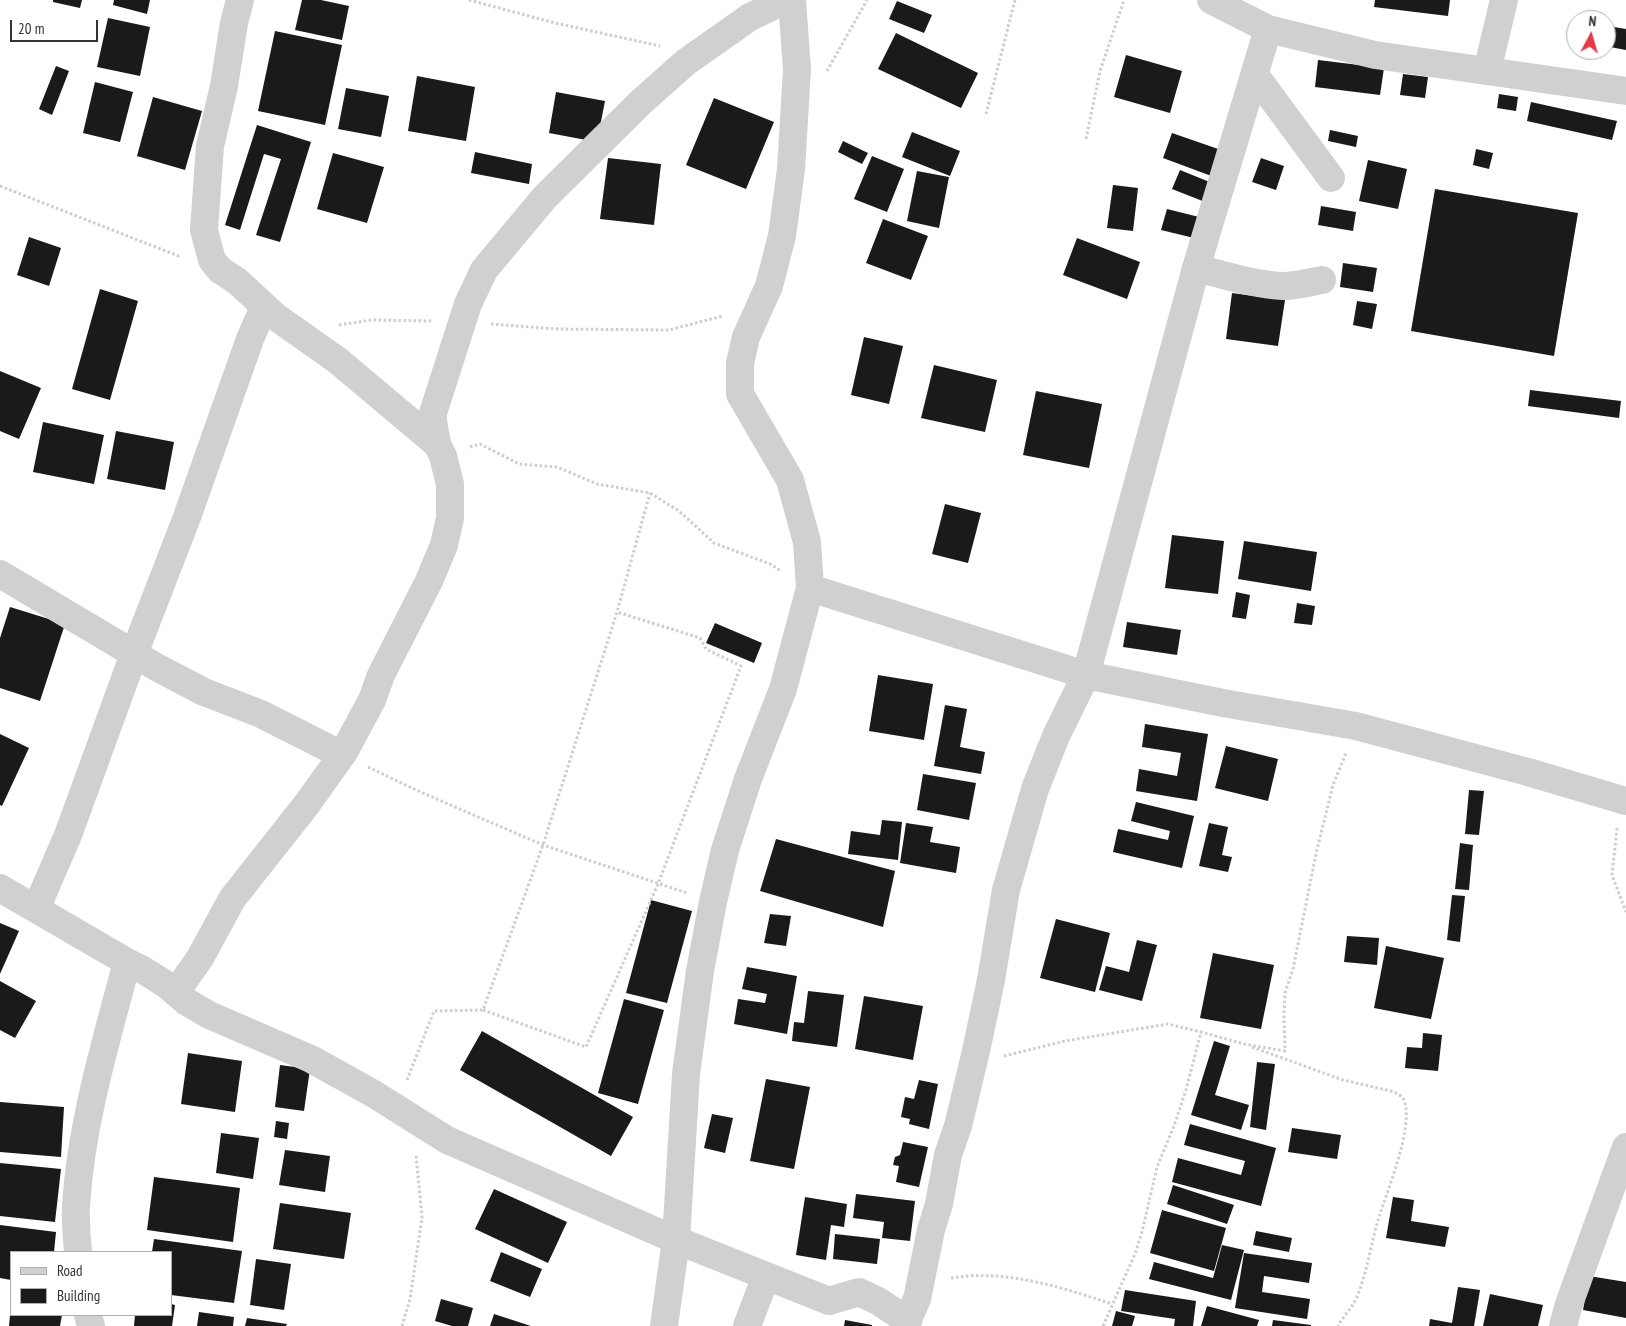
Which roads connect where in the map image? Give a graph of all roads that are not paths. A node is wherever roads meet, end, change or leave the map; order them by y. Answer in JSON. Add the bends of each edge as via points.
{"nodes":[{"id":1,"x":240,"y":0,"type":"edge"},
{"id":2,"x":779,"y":0,"type":"edge"},
{"id":3,"x":792,"y":0,"type":"edge"},
{"id":4,"x":1211,"y":0,"type":"edge"},
{"id":5,"x":1504,"y":0,"type":"edge"},
{"id":6,"x":1268,"y":29,"type":"junction"},
{"id":7,"x":1487,"y":71,"type":"junction"},
{"id":8,"x":1254,"y":75,"type":"junction"},
{"id":9,"x":1626,"y":91,"type":"edge"},
{"id":10,"x":1332,"y":178,"type":"dead end"},
{"id":11,"x":1196,"y":268,"type":"junction"},
{"id":12,"x":1322,"y":280,"type":"dead end"},
{"id":13,"x":264,"y":308,"type":"junction"},
{"id":14,"x":440,"y":450,"type":"junction"},
{"id":15,"x":0,"y":574,"type":"edge"},
{"id":16,"x":810,"y":588,"type":"junction"},
{"id":17,"x":134,"y":654,"type":"junction"},
{"id":18,"x":1086,"y":675,"type":"junction"},
{"id":19,"x":342,"y":754,"type":"junction"},
{"id":20,"x":1624,"y":801,"type":"edge"},
{"id":21,"x":0,"y":888,"type":"edge"},
{"id":22,"x":36,"y":909,"type":"junction"},
{"id":23,"x":127,"y":962,"type":"junction"},
{"id":24,"x":176,"y":992,"type":"junction"},
{"id":25,"x":1626,"y":1147,"type":"edge"},
{"id":26,"x":676,"y":1240,"type":"junction"},
{"id":27,"x":78,"y":1251,"type":"edge"},
{"id":28,"x":766,"y":1276,"type":"junction"},
{"id":29,"x":907,"y":1324,"type":"edge"},
{"id":30,"x":664,"y":1326,"type":"edge"},
{"id":31,"x":747,"y":1326,"type":"edge"},
{"id":32,"x":1563,"y":1326,"type":"edge"}],
"edges":[{"from":1,"to":13,"type":"street","via":[[210,146],[204,230],[212,260]]},
{"from":2,"to":14,"type":"street","via":[[695,56],[641,102],[545,197],[484,270],[468,304],[432,421]]},
{"from":3,"to":16,"type":"street","via":[[797,70],[791,169],[782,236],[769,286],[746,337],[740,363],[740,394],[790,480],[807,542]]},
{"from":4,"to":6,"type":"street"},
{"from":5,"to":7,"type":"street"},
{"from":6,"to":7,"type":"street","via":[[1375,56]]},
{"from":6,"to":8,"type":"street"},
{"from":7,"to":9,"type":"street"},
{"from":8,"to":10,"type":"street"},
{"from":8,"to":11,"type":"street"},
{"from":11,"to":12,"type":"street","via":[[1284,286]]},
{"from":11,"to":18,"type":"street"},
{"from":13,"to":14,"type":"street","via":[[337,360]]},
{"from":13,"to":17,"type":"street"},
{"from":14,"to":19,"type":"street","via":[[450,484],[450,518],[444,545],[381,674],[372,700]]},
{"from":15,"to":17,"type":"street"},
{"from":16,"to":18,"type":"street"},
{"from":16,"to":26,"type":"street","via":[[783,689],[748,779],[725,850],[713,902],[686,1074]]},
{"from":17,"to":19,"type":"street","via":[[204,692],[260,714]]},
{"from":17,"to":22,"type":"street","via":[[68,835]]},
{"from":18,"to":20,"type":"street","via":[[1356,726]]},
{"from":18,"to":29,"type":"street","via":[[1035,789],[1006,890],[973,1065],[948,1155],[917,1299]]},
{"from":19,"to":24,"type":"street","via":[[232,899],[200,958]]},
{"from":21,"to":22,"type":"street"},
{"from":22,"to":23,"type":"street"},
{"from":23,"to":24,"type":"street"},
{"from":23,"to":27,"type":"street","via":[[97,1075],[82,1152],[76,1208]]},
{"from":24,"to":26,"type":"street","via":[[209,1015],[311,1059],[447,1140]]},
{"from":25,"to":32,"type":"street","via":[[1568,1304]]},
{"from":26,"to":28,"type":"street"},
{"from":26,"to":30,"type":"street"},
{"from":28,"to":29,"type":"street","via":[[830,1301],[859,1292],[878,1301]]},
{"from":28,"to":31,"type":"street"}]}
